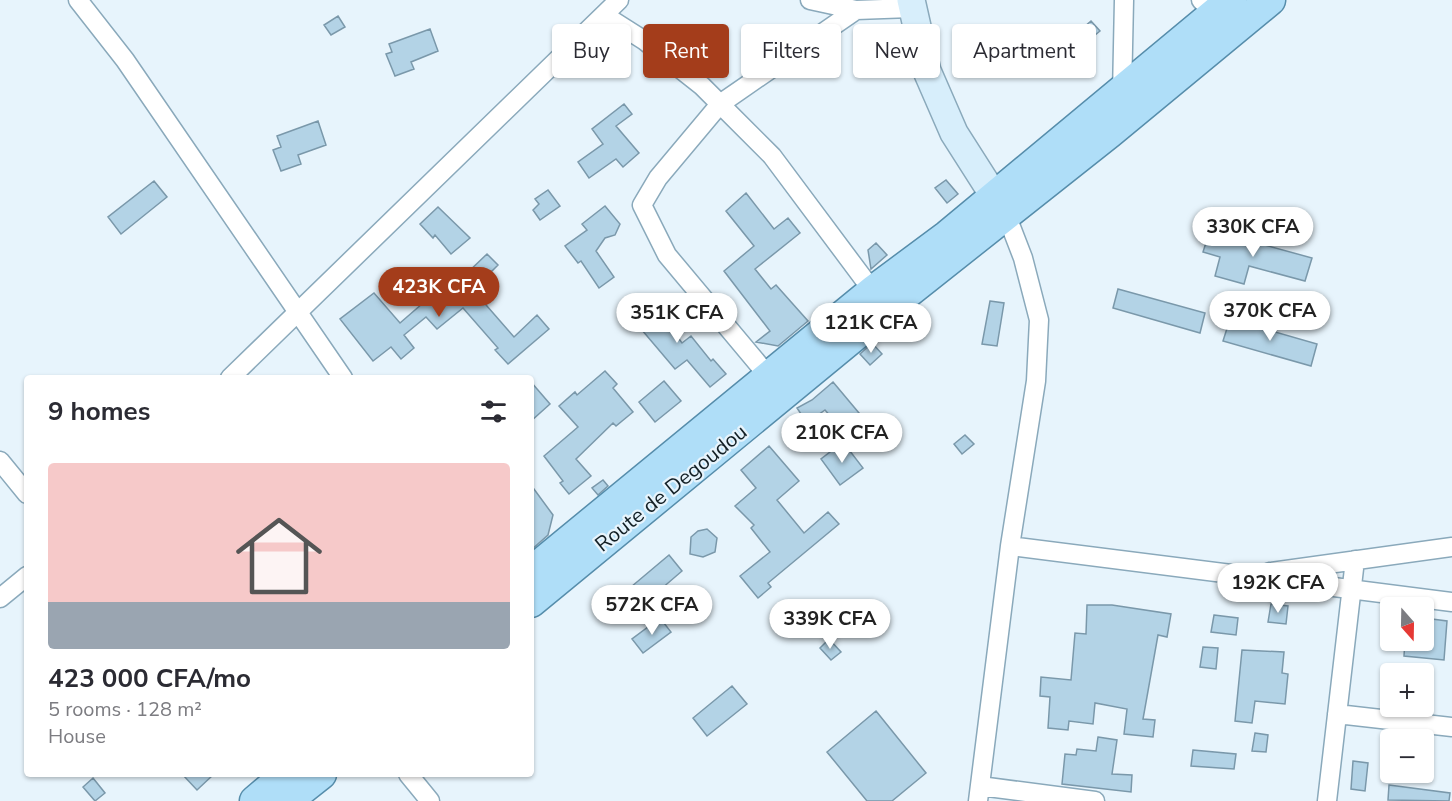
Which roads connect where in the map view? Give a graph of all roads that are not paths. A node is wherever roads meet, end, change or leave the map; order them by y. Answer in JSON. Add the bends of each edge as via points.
{"nodes":[{"id":1,"x":78,"y":0,"type":"edge"},
{"id":2,"x":619,"y":0,"type":"edge"},
{"id":3,"x":810,"y":0,"type":"edge"},
{"id":4,"x":1124,"y":0,"type":"edge"},
{"id":5,"x":1270,"y":0,"type":"edge"},
{"id":6,"x":911,"y":4,"type":"edge"},
{"id":7,"x":1215,"y":5,"type":"edge"},
{"id":8,"x":855,"y":10,"type":"junction"},
{"id":9,"x":604,"y":15,"type":"junction"},
{"id":10,"x":1122,"y":91,"type":"junction"},
{"id":11,"x":720,"y":104,"type":"junction"},
{"id":12,"x":1121,"y":122,"type":"junction"},
{"id":13,"x":1000,"y":204,"type":"junction"},
{"id":14,"x":880,"y":300,"type":"junction"},
{"id":15,"x":296,"y":312,"type":"junction"},
{"id":16,"x":233,"y":375,"type":"edge"},
{"id":17,"x":341,"y":375,"type":"edge"},
{"id":18,"x":776,"y":386,"type":"junction"},
{"id":19,"x":0,"y":461,"type":"edge"},
{"id":20,"x":24,"y":490,"type":"edge"},
{"id":21,"x":1010,"y":546,"type":"junction"},
{"id":22,"x":1452,"y":547,"type":"edge"},
{"id":23,"x":1355,"y":560,"type":"junction"},
{"id":24,"x":534,"y":570,"type":"edge"},
{"id":25,"x":1244,"y":576,"type":"junction"},
{"id":26,"x":24,"y":578,"type":"edge"},
{"id":27,"x":1351,"y":589,"type":"junction"},
{"id":28,"x":0,"y":598,"type":"edge"},
{"id":29,"x":534,"y":599,"type":"edge"},
{"id":30,"x":1452,"y":602,"type":"edge"},
{"id":31,"x":1337,"y":714,"type":"junction"},
{"id":32,"x":1452,"y":727,"type":"edge"},
{"id":33,"x":312,"y":777,"type":"edge"},
{"id":34,"x":410,"y":777,"type":"edge"},
{"id":35,"x":274,"y":790,"type":"edge"},
{"id":36,"x":979,"y":793,"type":"edge"},
{"id":37,"x":430,"y":801,"type":"edge"},
{"id":38,"x":1095,"y":801,"type":"edge"},
{"id":39,"x":1327,"y":801,"type":"edge"}],
"edges":[{"from":1,"to":15,"type":"street","via":[[125,60]]},
{"from":2,"to":9,"type":"street"},
{"from":3,"to":8,"type":"street"},
{"from":4,"to":10,"type":"street"},
{"from":5,"to":12,"type":"main road"},
{"from":6,"to":8,"type":"street"},
{"from":6,"to":13,"type":"street","via":[[927,71],[954,133]]},
{"from":7,"to":10,"type":"main road"},
{"from":8,"to":11,"type":"street"},
{"from":9,"to":11,"type":"street","via":[[645,41]]},
{"from":9,"to":15,"type":"street"},
{"from":10,"to":12,"type":"street"},
{"from":10,"to":13,"type":"main road"},
{"from":11,"to":14,"type":"street","via":[[772,156]]},
{"from":11,"to":18,"type":"street","via":[[658,178],[642,205],[667,255]]},
{"from":12,"to":13,"type":"main road"},
{"from":13,"to":14,"type":"main road","name":"Route de Degoudou"},
{"from":13,"to":21,"type":"street","via":[[1023,258],[1039,320],[1036,381]]},
{"from":14,"to":18,"type":"main road","name":"Route de Degoudou"},
{"from":15,"to":16,"type":"street"},
{"from":15,"to":17,"type":"street"},
{"from":18,"to":24,"type":"main road","name":"Route de Degoudou"},
{"from":18,"to":29,"type":"main road","name":"Route de Degoudou"},
{"from":19,"to":20,"type":"street"},
{"from":21,"to":25,"type":"street"},
{"from":21,"to":36,"type":"street"},
{"from":22,"to":23,"type":"street"},
{"from":23,"to":25,"type":"street"},
{"from":23,"to":27,"type":"street"},
{"from":25,"to":27,"type":"street"},
{"from":26,"to":28,"type":"street"},
{"from":27,"to":30,"type":"street"},
{"from":27,"to":31,"type":"street"},
{"from":31,"to":32,"type":"street"},
{"from":31,"to":39,"type":"street"},
{"from":33,"to":35,"type":"main road"},
{"from":34,"to":37,"type":"street"},
{"from":36,"to":38,"type":"street"}]}
